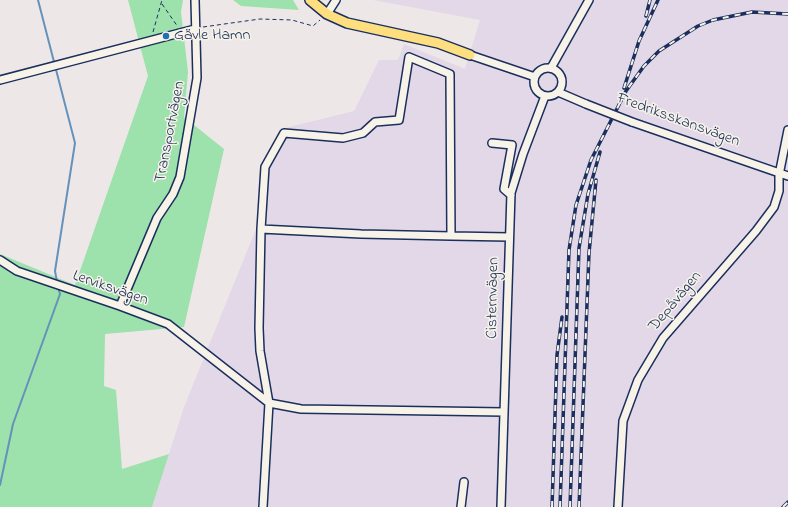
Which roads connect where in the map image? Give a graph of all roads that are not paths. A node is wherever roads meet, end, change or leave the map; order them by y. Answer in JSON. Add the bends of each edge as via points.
{"nodes":[{"id":1,"x":195,"y":0,"type":"edge"},
{"id":2,"x":310,"y":0,"type":"edge"},
{"id":3,"x":336,"y":0,"type":"edge"},
{"id":4,"x":590,"y":0,"type":"edge"},
{"id":5,"x":327,"y":14,"type":"junction"},
{"id":6,"x":195,"y":29,"type":"junction"},
{"id":7,"x":470,"y":55,"type":"joint"},
{"id":8,"x":551,"y":68,"type":"junction"},
{"id":9,"x":534,"y":77,"type":"junction"},
{"id":10,"x":0,"y":80,"type":"edge"},
{"id":11,"x":558,"y":92,"type":"junction"},
{"id":12,"x":545,"y":96,"type":"junction"},
{"id":13,"x":788,"y":130,"type":"edge"},
{"id":14,"x":492,"y":143,"type":"dead end"},
{"id":15,"x":779,"y":175,"type":"junction"},
{"id":16,"x":788,"y":176,"type":"edge"},
{"id":17,"x":511,"y":195,"type":"junction"},
{"id":18,"x":261,"y":229,"type":"junction"},
{"id":19,"x":451,"y":236,"type":"junction"},
{"id":20,"x":508,"y":237,"type":"junction"},
{"id":21,"x":0,"y":260,"type":"edge"},
{"id":22,"x":120,"y":306,"type":"junction"},
{"id":23,"x":269,"y":403,"type":"junction"},
{"id":24,"x":504,"y":412,"type":"junction"},
{"id":25,"x":464,"y":482,"type":"dead end"},
{"id":26,"x":263,"y":507,"type":"edge"},
{"id":27,"x":269,"y":507,"type":"edge"},
{"id":28,"x":461,"y":507,"type":"edge"},
{"id":29,"x":501,"y":507,"type":"edge"},
{"id":30,"x":618,"y":507,"type":"edge"}],
"edges":[{"from":1,"to":6,"type":"street","name":"Transportvägen"},
{"from":2,"to":5,"type":"main road"},
{"from":3,"to":5,"type":"street"},
{"from":4,"to":8,"type":"street"},
{"from":5,"to":7,"type":"main road","via":[[347,23],[438,43]]},
{"from":6,"to":10,"type":"street"},
{"from":6,"to":22,"type":"street","name":"Transportvägen","via":[[197,78],[180,177],[173,194],[157,218]]},
{"from":7,"to":9,"type":"street"},
{"from":8,"to":9,"type":"street","via":[[543,69]]},
{"from":8,"to":11,"type":"street","via":[[561,76],[562,85]]},
{"from":9,"to":12,"type":"street","via":[[534,87]]},
{"from":11,"to":12,"type":"street"},
{"from":11,"to":15,"type":"street","name":"Fredriksskansvägen","bridge":true,"via":[[632,122]]},
{"from":12,"to":17,"type":"street","name":"Cisternvägen"},
{"from":13,"to":15,"type":"street","name":"Depåvägen"},
{"from":14,"to":17,"type":"street","via":[[512,146],[504,189]]},
{"from":15,"to":16,"type":"street","name":"Fredriksskansvägen"},
{"from":15,"to":30,"type":"street","name":"Depåvägen","via":[[779,191],[774,207],[663,338],[638,380],[623,421]]},
{"from":17,"to":20,"type":"street","name":"Cisternvägen"},
{"from":18,"to":19,"type":"street"},
{"from":18,"to":19,"type":"street","via":[[265,167],[284,133],[343,138],[363,133],[375,122],[399,120],[409,57],[450,74]]},
{"from":18,"to":23,"type":"street","via":[[260,351]]},
{"from":19,"to":20,"type":"street"},
{"from":20,"to":24,"type":"street","name":"Cisternvägen"},
{"from":21,"to":22,"type":"street","name":"Lerviksvägen","via":[[17,271]]},
{"from":22,"to":23,"type":"street","name":"Lerviksvägen","via":[[168,324]]},
{"from":23,"to":24,"type":"street","via":[[301,409]]},
{"from":23,"to":26,"type":"street"},
{"from":24,"to":29,"type":"street","name":"Cisternvägen"},
{"from":25,"to":28,"type":"street"},
{"from":26,"to":27,"type":"street"}]}
